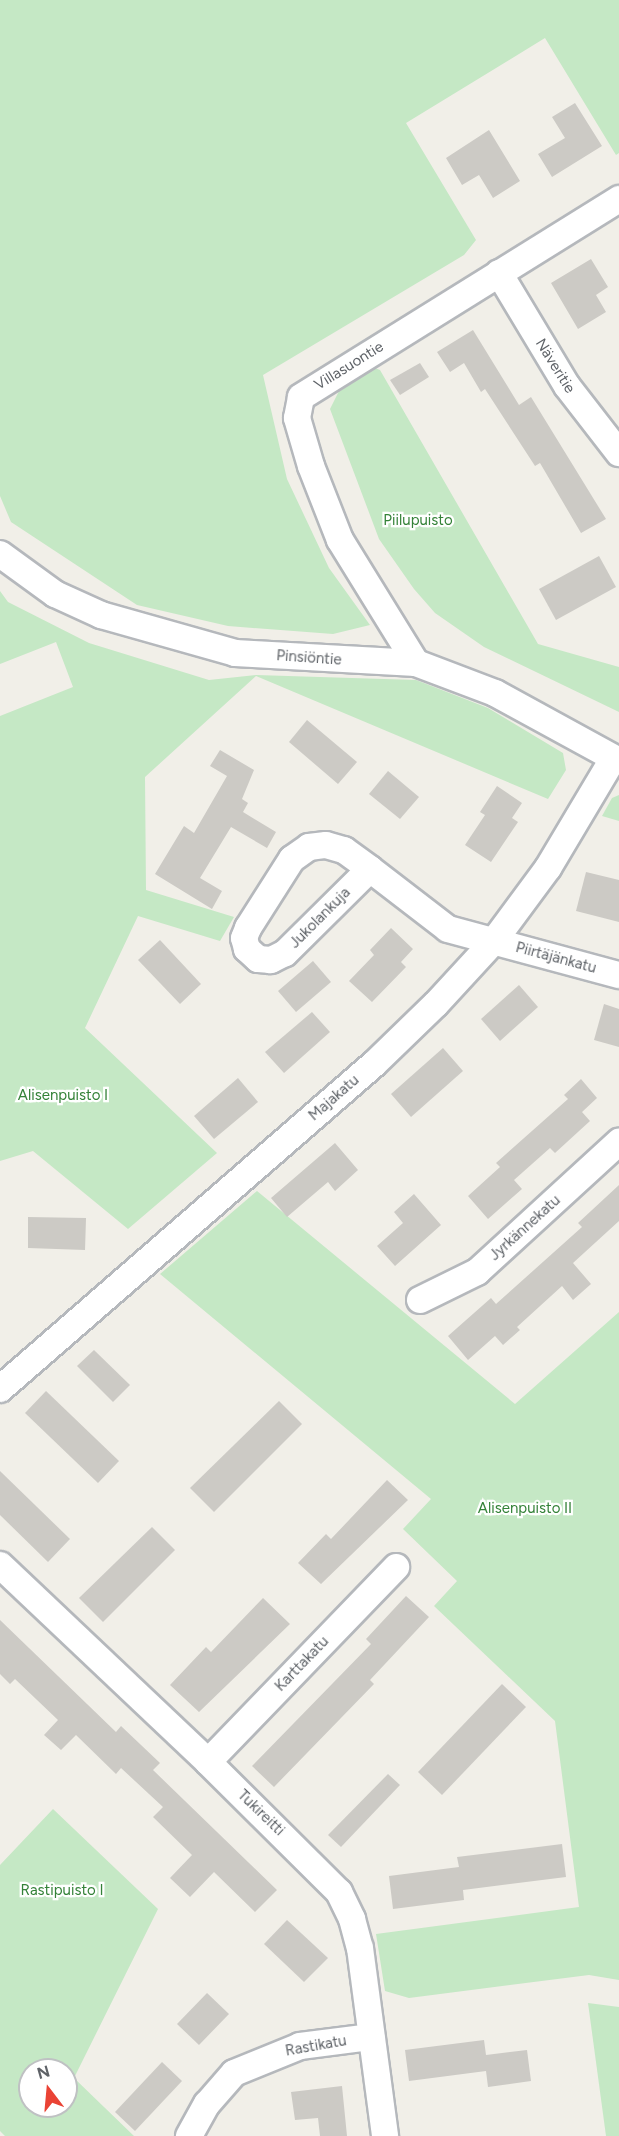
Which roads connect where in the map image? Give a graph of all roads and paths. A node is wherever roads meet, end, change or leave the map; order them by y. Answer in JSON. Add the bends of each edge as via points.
{"nodes":[{"id":1,"x":619,"y":200,"type":"edge"},
{"id":2,"x":499,"y":273,"type":"junction"},
{"id":3,"x":619,"y":453,"type":"edge"},
{"id":4,"x":0,"y":554,"type":"edge"},
{"id":5,"x":416,"y":663,"type":"junction"},
{"id":6,"x":616,"y":760,"type":"edge"},
{"id":7,"x":370,"y":869,"type":"junction"},
{"id":8,"x":494,"y":941,"type":"junction"},
{"id":9,"x":619,"y":975,"type":"edge"},
{"id":10,"x":619,"y":1142,"type":"edge"},
{"id":11,"x":420,"y":1300,"type":"dead end"},
{"id":12,"x":0,"y":1389,"type":"edge"},
{"id":13,"x":0,"y":1565,"type":"edge"},
{"id":14,"x":396,"y":1567,"type":"dead end"},
{"id":15,"x":208,"y":1762,"type":"junction"},
{"id":16,"x":371,"y":2037,"type":"junction"},
{"id":17,"x":189,"y":2136,"type":"edge"},
{"id":18,"x":385,"y":2136,"type":"edge"}],
"edges":[{"from":1,"to":2,"type":"street","name":"Villasuontie"},
{"from":2,"to":3,"type":"street","name":"Näveritie","via":[[567,386]]},
{"from":2,"to":5,"type":"street","name":"Villasuontie","via":[[301,397],[297,418],[340,540]]},
{"from":4,"to":5,"type":"street","name":"Pinsiöntie","via":[[56,594],[101,615],[235,653]]},
{"from":5,"to":6,"type":"street","name":"Pinsiöntie","via":[[495,693]]},
{"from":6,"to":8,"type":"street","name":"Majakatu","via":[[548,868]]},
{"from":7,"to":7,"type":"street","name":"Jukolankuja","via":[[344,850],[326,845],[309,847],[292,859],[248,928],[244,938],[247,949],[258,959],[271,960],[285,953]]},
{"from":7,"to":8,"type":"street","name":"Jukolankuja","via":[[448,929]]},
{"from":8,"to":9,"type":"street","name":"Piirtäjänkatu"},
{"from":8,"to":12,"type":"street","name":"Majakatu","via":[[374,1064]]},
{"from":10,"to":11,"type":"street","name":"Jyrkännekatu","via":[[477,1272]]},
{"from":13,"to":15,"type":"street","name":"Tukireitti"},
{"from":14,"to":15,"type":"street","name":"Karttakatu"},
{"from":15,"to":16,"type":"street","name":"Tukireitti","via":[[339,1892],[360,1948]]},
{"from":16,"to":17,"type":"street","name":"Rastikatu","via":[[300,2046],[234,2073],[207,2104]]},
{"from":16,"to":18,"type":"street","name":"Tukireitti"}]}
